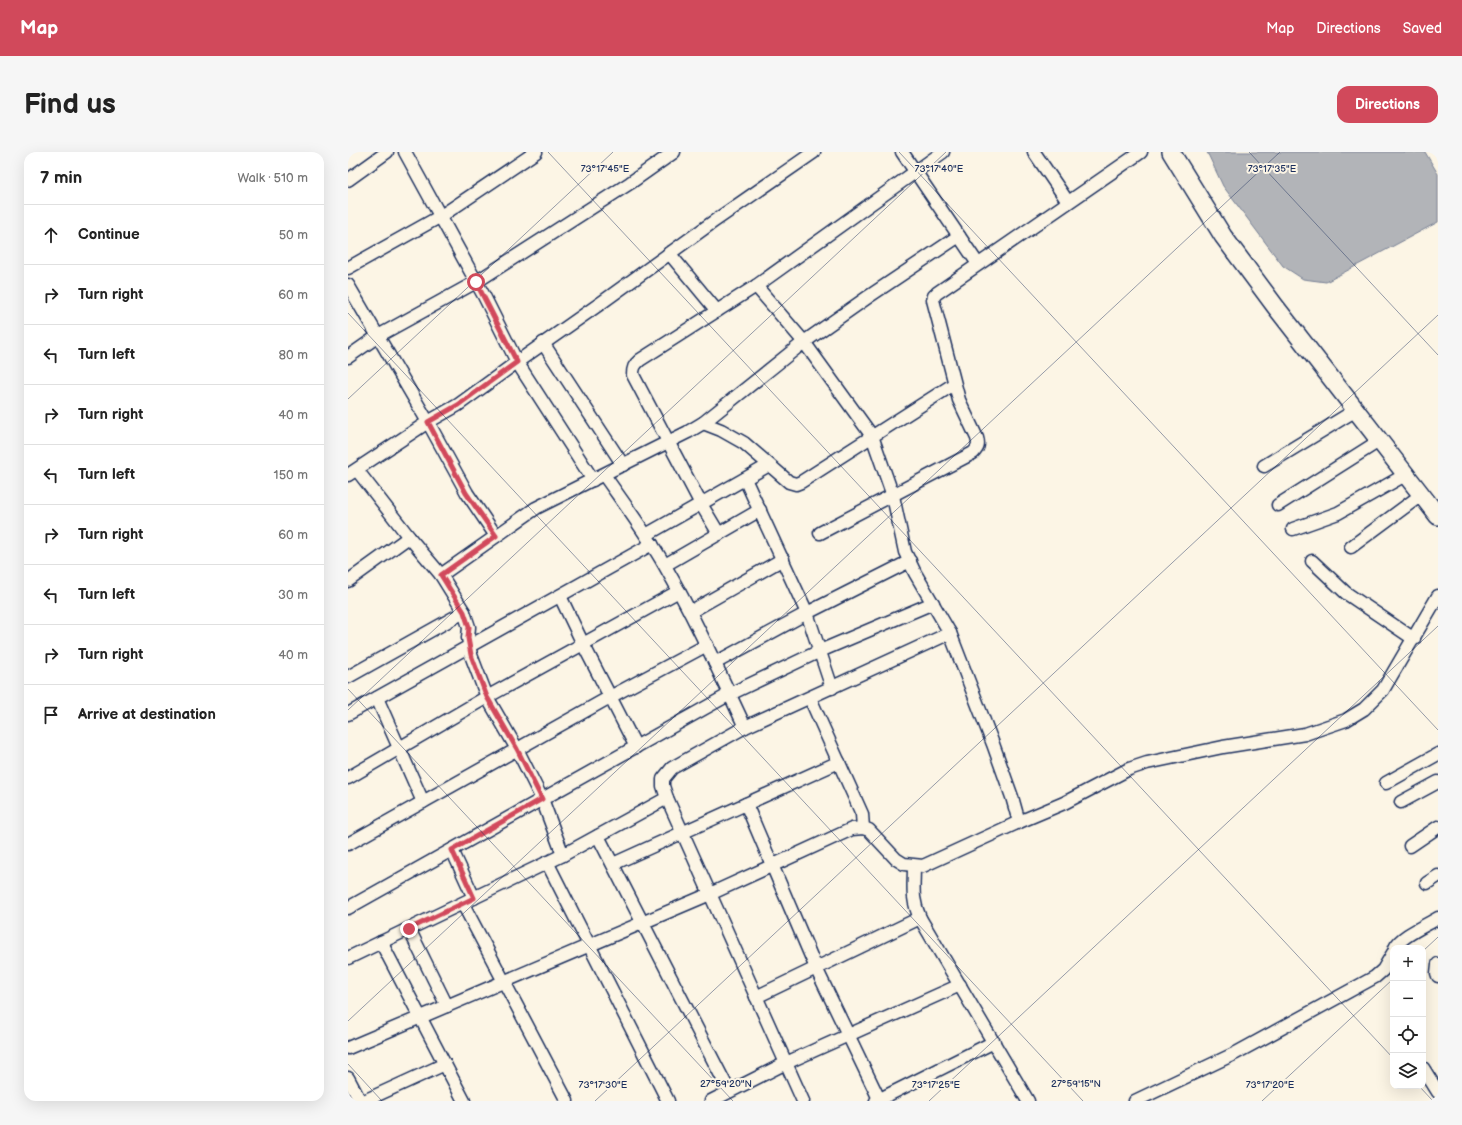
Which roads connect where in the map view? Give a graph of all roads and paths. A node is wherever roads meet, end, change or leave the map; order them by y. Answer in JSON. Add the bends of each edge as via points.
{"nodes":[{"id":1,"x":387,"y":152,"type":"edge"},
{"id":2,"x":405,"y":152,"type":"edge"},
{"id":3,"x":536,"y":152,"type":"edge"},
{"id":4,"x":674,"y":152,"type":"edge"},
{"id":5,"x":814,"y":152,"type":"edge"},
{"id":6,"x":902,"y":152,"type":"edge"},
{"id":7,"x":943,"y":152,"type":"edge"},
{"id":8,"x":1034,"y":152,"type":"edge"},
{"id":9,"x":1140,"y":152,"type":"edge"},
{"id":10,"x":1171,"y":152,"type":"edge"},
{"id":11,"x":916,"y":172,"type":"junction"},
{"id":12,"x":348,"y":180,"type":"edge"},
{"id":13,"x":1068,"y":202,"type":"junction"},
{"id":14,"x":441,"y":216,"type":"junction"},
{"id":15,"x":959,"y":236,"type":"junction"},
{"id":16,"x":669,"y":253,"type":"junction"},
{"id":17,"x":978,"y":264,"type":"junction"},
{"id":18,"x":348,"y":268,"type":"edge"},
{"id":19,"x":476,"y":282,"type":"junction"},
{"id":20,"x":348,"y":285,"type":"edge"},
{"id":21,"x":756,"y":286,"type":"junction"},
{"id":22,"x":717,"y":311,"type":"junction"},
{"id":23,"x":378,"y":336,"type":"junction"},
{"id":24,"x":804,"y":342,"type":"junction"},
{"id":25,"x":544,"y":343,"type":"junction"},
{"id":26,"x":348,"y":357,"type":"edge"},
{"id":27,"x":517,"y":362,"type":"junction"},
{"id":28,"x":954,"y":384,"type":"junction"},
{"id":29,"x":1356,"y":410,"type":"junction"},
{"id":30,"x":428,"y":422,"type":"junction"},
{"id":31,"x":703,"y":423,"type":"junction"},
{"id":32,"x":872,"y":436,"type":"junction"},
{"id":33,"x":668,"y":441,"type":"junction"},
{"id":34,"x":1379,"y":441,"type":"junction"},
{"id":35,"x":623,"y":465,"type":"junction"},
{"id":36,"x":769,"y":465,"type":"junction"},
{"id":37,"x":1264,"y":466,"type":"dead end"},
{"id":38,"x":352,"y":472,"type":"edge"},
{"id":39,"x":1406,"y":475,"type":"junction"},
{"id":40,"x":598,"y":477,"type":"junction"},
{"id":41,"x":745,"y":479,"type":"junction"},
{"id":42,"x":1421,"y":495,"type":"junction"},
{"id":43,"x":893,"y":496,"type":"junction"},
{"id":44,"x":701,"y":504,"type":"junction"},
{"id":45,"x":1278,"y":505,"type":"dead end"},
{"id":46,"x":760,"y":510,"type":"junction"},
{"id":47,"x":1438,"y":516,"type":"edge"},
{"id":48,"x":1293,"y":529,"type":"dead end"},
{"id":49,"x":820,"y":533,"type":"dead end"},
{"id":50,"x":719,"y":534,"type":"junction"},
{"id":51,"x":496,"y":536,"type":"junction"},
{"id":52,"x":409,"y":537,"type":"junction"},
{"id":53,"x":649,"y":540,"type":"junction"},
{"id":54,"x":1351,"y":547,"type":"dead end"},
{"id":55,"x":783,"y":559,"type":"junction"},
{"id":56,"x":910,"y":561,"type":"junction"},
{"id":57,"x":1312,"y":561,"type":"dead end"},
{"id":58,"x":665,"y":565,"type":"junction"},
{"id":59,"x":441,"y":575,"type":"junction"},
{"id":60,"x":348,"y":581,"type":"edge"},
{"id":61,"x":679,"y":591,"type":"junction"},
{"id":62,"x":560,"y":596,"type":"junction"},
{"id":63,"x":1438,"y":596,"type":"edge"},
{"id":64,"x":933,"y":603,"type":"junction"},
{"id":65,"x":464,"y":612,"type":"junction"},
{"id":66,"x":690,"y":612,"type":"junction"},
{"id":67,"x":807,"y":613,"type":"junction"},
{"id":68,"x":950,"y":633,"type":"junction"},
{"id":69,"x":1414,"y":639,"type":"junction"},
{"id":70,"x":582,"y":644,"type":"junction"},
{"id":71,"x":707,"y":645,"type":"junction"},
{"id":72,"x":469,"y":646,"type":"junction"},
{"id":73,"x":820,"y":652,"type":"junction"},
{"id":74,"x":715,"y":663,"type":"junction"},
{"id":75,"x":348,"y":677,"type":"edge"},
{"id":76,"x":832,"y":688,"type":"junction"},
{"id":77,"x":730,"y":694,"type":"junction"},
{"id":78,"x":487,"y":697,"type":"junction"},
{"id":79,"x":610,"y":697,"type":"junction"},
{"id":80,"x":377,"y":698,"type":"junction"},
{"id":81,"x":810,"y":698,"type":"junction"},
{"id":82,"x":348,"y":714,"type":"edge"},
{"id":83,"x":745,"y":727,"type":"junction"},
{"id":84,"x":636,"y":746,"type":"junction"},
{"id":85,"x":399,"y":748,"type":"junction"},
{"id":86,"x":517,"y":749,"type":"junction"},
{"id":87,"x":1437,"y":757,"type":"edge"},
{"id":88,"x":839,"y":762,"type":"junction"},
{"id":89,"x":348,"y":778,"type":"edge"},
{"id":90,"x":1438,"y":782,"type":"edge"},
{"id":91,"x":1386,"y":784,"type":"dead end"},
{"id":92,"x":667,"y":798,"type":"junction"},
{"id":93,"x":542,"y":799,"type":"junction"},
{"id":94,"x":423,"y":802,"type":"junction"},
{"id":95,"x":1401,"y":802,"type":"dead end"},
{"id":96,"x":746,"y":804,"type":"junction"},
{"id":97,"x":1019,"y":822,"type":"junction"},
{"id":98,"x":863,"y":828,"type":"junction"},
{"id":99,"x":1438,"y":828,"type":"edge"},
{"id":100,"x":682,"y":833,"type":"junction"},
{"id":101,"x":598,"y":836,"type":"junction"},
{"id":102,"x":348,"y":844,"type":"edge"},
{"id":103,"x":1410,"y":846,"type":"dead end"},
{"id":104,"x":452,"y":850,"type":"junction"},
{"id":105,"x":563,"y":855,"type":"junction"},
{"id":106,"x":548,"y":862,"type":"junction"},
{"id":107,"x":613,"y":864,"type":"junction"},
{"id":108,"x":771,"y":866,"type":"junction"},
{"id":109,"x":914,"y":866,"type":"junction"},
{"id":110,"x":1438,"y":876,"type":"edge"},
{"id":111,"x":1427,"y":883,"type":"dead end"},
{"id":112,"x":710,"y":894,"type":"junction"},
{"id":113,"x":469,"y":901,"type":"junction"},
{"id":114,"x":348,"y":908,"type":"edge"},
{"id":115,"x":920,"y":918,"type":"junction"},
{"id":116,"x":1438,"y":918,"type":"edge"},
{"id":117,"x":643,"y":922,"type":"junction"},
{"id":118,"x":409,"y":929,"type":"junction"},
{"id":119,"x":381,"y":942,"type":"junction"},
{"id":120,"x":588,"y":945,"type":"junction"},
{"id":121,"x":1396,"y":945,"type":"edge"},
{"id":122,"x":348,"y":958,"type":"edge"},
{"id":123,"x":1390,"y":959,"type":"edge"},
{"id":124,"x":1438,"y":964,"type":"edge"},
{"id":125,"x":816,"y":968,"type":"junction"},
{"id":126,"x":1438,"y":976,"type":"edge"},
{"id":127,"x":504,"y":981,"type":"junction"},
{"id":128,"x":960,"y":984,"type":"junction"},
{"id":129,"x":756,"y":997,"type":"junction"},
{"id":130,"x":447,"y":1006,"type":"junction"},
{"id":131,"x":420,"y":1018,"type":"junction"},
{"id":132,"x":848,"y":1035,"type":"junction"},
{"id":133,"x":994,"y":1042,"type":"junction"},
{"id":134,"x":348,"y":1048,"type":"edge"},
{"id":135,"x":786,"y":1063,"type":"junction"},
{"id":136,"x":445,"y":1064,"type":"junction"},
{"id":137,"x":1426,"y":1073,"type":"edge"},
{"id":138,"x":348,"y":1078,"type":"edge"},
{"id":139,"x":730,"y":1092,"type":"junction"},
{"id":140,"x":1438,"y":1092,"type":"edge"},
{"id":141,"x":460,"y":1100,"type":"edge"},
{"id":142,"x":878,"y":1100,"type":"edge"},
{"id":143,"x":360,"y":1101,"type":"edge"},
{"id":144,"x":364,"y":1101,"type":"edge"},
{"id":145,"x":567,"y":1101,"type":"edge"},
{"id":146,"x":668,"y":1101,"type":"edge"},
{"id":147,"x":711,"y":1101,"type":"edge"},
{"id":148,"x":803,"y":1101,"type":"edge"},
{"id":149,"x":1028,"y":1101,"type":"edge"},
{"id":150,"x":1135,"y":1101,"type":"edge"}],
"edges":[{"from":1,"to":12,"type":"street"},
{"from":2,"to":14,"type":"street"},
{"from":3,"to":14,"type":"street"},
{"from":4,"to":19,"type":"street"},
{"from":5,"to":16,"type":"street"},
{"from":6,"to":11,"type":"street"},
{"from":7,"to":11,"type":"street"},
{"from":8,"to":13,"type":"street"},
{"from":9,"to":13,"type":"street"},
{"from":10,"to":29,"type":"street","via":[[1223,236]]},
{"from":11,"to":15,"type":"street"},
{"from":11,"to":21,"type":"street"},
{"from":13,"to":17,"type":"street"},
{"from":14,"to":18,"type":"street"},
{"from":14,"to":19,"type":"street"},
{"from":15,"to":17,"type":"street"},
{"from":15,"to":24,"type":"street"},
{"from":16,"to":22,"type":"street"},
{"from":16,"to":25,"type":"street"},
{"from":17,"to":28,"type":"street","via":[[937,293],[933,300]]},
{"from":19,"to":23,"type":"street"},
{"from":19,"to":27,"type":"street"},
{"from":20,"to":23,"type":"street"},
{"from":21,"to":22,"type":"street"},
{"from":21,"to":24,"type":"street"},
{"from":22,"to":33,"type":"street","via":[[640,360],[633,369]]},
{"from":23,"to":26,"type":"street"},
{"from":23,"to":30,"type":"street"},
{"from":24,"to":31,"type":"street"},
{"from":24,"to":32,"type":"street"},
{"from":25,"to":27,"type":"street"},
{"from":25,"to":35,"type":"street"},
{"from":27,"to":30,"type":"street","via":[[458,405]]},
{"from":27,"to":40,"type":"street"},
{"from":28,"to":32,"type":"street"},
{"from":28,"to":43,"type":"street","via":[[977,438],[978,448]]},
{"from":29,"to":34,"type":"street"},
{"from":29,"to":37,"type":"street"},
{"from":30,"to":38,"type":"street"},
{"from":30,"to":51,"type":"street","via":[[466,493]]},
{"from":31,"to":33,"type":"street"},
{"from":31,"to":36,"type":"street","via":[[744,443]]},
{"from":32,"to":36,"type":"street","via":[[796,484],[789,482]]},
{"from":32,"to":43,"type":"street"},
{"from":33,"to":35,"type":"street"},
{"from":33,"to":44,"type":"street"},
{"from":34,"to":39,"type":"street"},
{"from":34,"to":45,"type":"street"},
{"from":35,"to":40,"type":"street"},
{"from":36,"to":41,"type":"street"},
{"from":38,"to":52,"type":"street"},
{"from":39,"to":42,"type":"street"},
{"from":39,"to":48,"type":"street","via":[[1338,513]]},
{"from":40,"to":51,"type":"street","via":[[536,508]]},
{"from":40,"to":53,"type":"street"},
{"from":41,"to":44,"type":"street"},
{"from":41,"to":46,"type":"street"},
{"from":42,"to":47,"type":"street"},
{"from":42,"to":54,"type":"street"},
{"from":43,"to":49,"type":"street"},
{"from":43,"to":56,"type":"street","via":[[905,552]]},
{"from":44,"to":50,"type":"street"},
{"from":44,"to":53,"type":"street"},
{"from":46,"to":50,"type":"street"},
{"from":46,"to":55,"type":"street"},
{"from":50,"to":58,"type":"street"},
{"from":51,"to":59,"type":"street"},
{"from":52,"to":59,"type":"street"},
{"from":52,"to":60,"type":"street"},
{"from":53,"to":58,"type":"street"},
{"from":53,"to":62,"type":"street"},
{"from":55,"to":66,"type":"street"},
{"from":55,"to":67,"type":"street"},
{"from":56,"to":64,"type":"street"},
{"from":56,"to":67,"type":"street"},
{"from":57,"to":69,"type":"street","via":[[1346,593]]},
{"from":58,"to":61,"type":"street"},
{"from":59,"to":65,"type":"street"},
{"from":61,"to":66,"type":"street"},
{"from":61,"to":70,"type":"street"},
{"from":62,"to":70,"type":"street"},
{"from":62,"to":72,"type":"street"},
{"from":63,"to":69,"type":"street"},
{"from":64,"to":68,"type":"street"},
{"from":64,"to":73,"type":"street"},
{"from":65,"to":72,"type":"street","via":[[469,627]]},
{"from":65,"to":75,"type":"street"},
{"from":66,"to":71,"type":"street"},
{"from":67,"to":73,"type":"street"},
{"from":67,"to":74,"type":"street"},
{"from":68,"to":76,"type":"street"},
{"from":68,"to":97,"type":"street"},
{"from":69,"to":97,"type":"street","via":[[1383,690],[1364,709],[1346,720],[1305,734],[1223,747],[1147,763],[1129,769],[1064,803]]},
{"from":70,"to":78,"type":"street"},
{"from":70,"to":79,"type":"street"},
{"from":71,"to":74,"type":"street"},
{"from":71,"to":79,"type":"street"},
{"from":72,"to":78,"type":"street"},
{"from":72,"to":80,"type":"street"},
{"from":73,"to":76,"type":"street"},
{"from":73,"to":77,"type":"street"},
{"from":74,"to":77,"type":"street"},
{"from":76,"to":81,"type":"street"},
{"from":77,"to":83,"type":"street"},
{"from":77,"to":84,"type":"street"},
{"from":78,"to":85,"type":"street"},
{"from":78,"to":86,"type":"street"},
{"from":79,"to":84,"type":"street"},
{"from":79,"to":86,"type":"street"},
{"from":80,"to":82,"type":"street"},
{"from":80,"to":85,"type":"street"},
{"from":81,"to":83,"type":"street"},
{"from":81,"to":88,"type":"street"},
{"from":83,"to":92,"type":"street","via":[[672,768],[662,779]]},
{"from":84,"to":93,"type":"street"},
{"from":85,"to":89,"type":"street"},
{"from":85,"to":94,"type":"street"},
{"from":86,"to":93,"type":"street"},
{"from":86,"to":94,"type":"street"},
{"from":87,"to":91,"type":"street"},
{"from":88,"to":96,"type":"street"},
{"from":88,"to":98,"type":"street","via":[[862,814]]},
{"from":90,"to":95,"type":"street"},
{"from":92,"to":100,"type":"street"},
{"from":92,"to":101,"type":"street"},
{"from":93,"to":104,"type":"street"},
{"from":93,"to":105,"type":"street"},
{"from":94,"to":102,"type":"street"},
{"from":96,"to":100,"type":"street"},
{"from":96,"to":108,"type":"street"},
{"from":97,"to":109,"type":"street","via":[[923,866]]},
{"from":98,"to":108,"type":"street","via":[[852,829]]},
{"from":98,"to":109,"type":"street","via":[[875,835],[896,859]]},
{"from":99,"to":103,"type":"street"},
{"from":100,"to":107,"type":"street"},
{"from":100,"to":112,"type":"street"},
{"from":101,"to":105,"type":"street"},
{"from":101,"to":107,"type":"street"},
{"from":104,"to":113,"type":"street"},
{"from":104,"to":114,"type":"street"},
{"from":105,"to":106,"type":"street"},
{"from":106,"to":113,"type":"street"},
{"from":106,"to":120,"type":"street"},
{"from":107,"to":117,"type":"street"},
{"from":108,"to":112,"type":"street"},
{"from":108,"to":125,"type":"street"},
{"from":109,"to":115,"type":"street","via":[[913,897]]},
{"from":110,"to":111,"type":"street"},
{"from":112,"to":117,"type":"street"},
{"from":112,"to":129,"type":"street"},
{"from":113,"to":118,"type":"street"},
{"from":113,"to":127,"type":"street"},
{"from":115,"to":125,"type":"street"},
{"from":115,"to":128,"type":"street"},
{"from":116,"to":121,"type":"street","via":[[1402,939]]},
{"from":117,"to":120,"type":"street"},
{"from":117,"to":139,"type":"street"},
{"from":118,"to":119,"type":"street"},
{"from":118,"to":130,"type":"street"},
{"from":119,"to":122,"type":"street"},
{"from":119,"to":131,"type":"street"},
{"from":120,"to":127,"type":"street"},
{"from":120,"to":146,"type":"street"},
{"from":123,"to":150,"type":"street","via":[[1384,970],[1375,977],[1236,1053]]},
{"from":124,"to":126,"type":"street"},
{"from":125,"to":129,"type":"street"},
{"from":125,"to":132,"type":"street"},
{"from":127,"to":130,"type":"street"},
{"from":127,"to":145,"type":"street"},
{"from":128,"to":132,"type":"street"},
{"from":128,"to":133,"type":"street"},
{"from":129,"to":135,"type":"street"},
{"from":130,"to":131,"type":"street"},
{"from":131,"to":134,"type":"street"},
{"from":131,"to":136,"type":"street"},
{"from":132,"to":135,"type":"street"},
{"from":132,"to":142,"type":"street"},
{"from":133,"to":142,"type":"street"},
{"from":133,"to":149,"type":"street"},
{"from":135,"to":139,"type":"street"},
{"from":135,"to":148,"type":"street"},
{"from":136,"to":141,"type":"street"},
{"from":136,"to":144,"type":"street"},
{"from":137,"to":140,"type":"street"},
{"from":138,"to":143,"type":"street"},
{"from":139,"to":147,"type":"street"}]}
